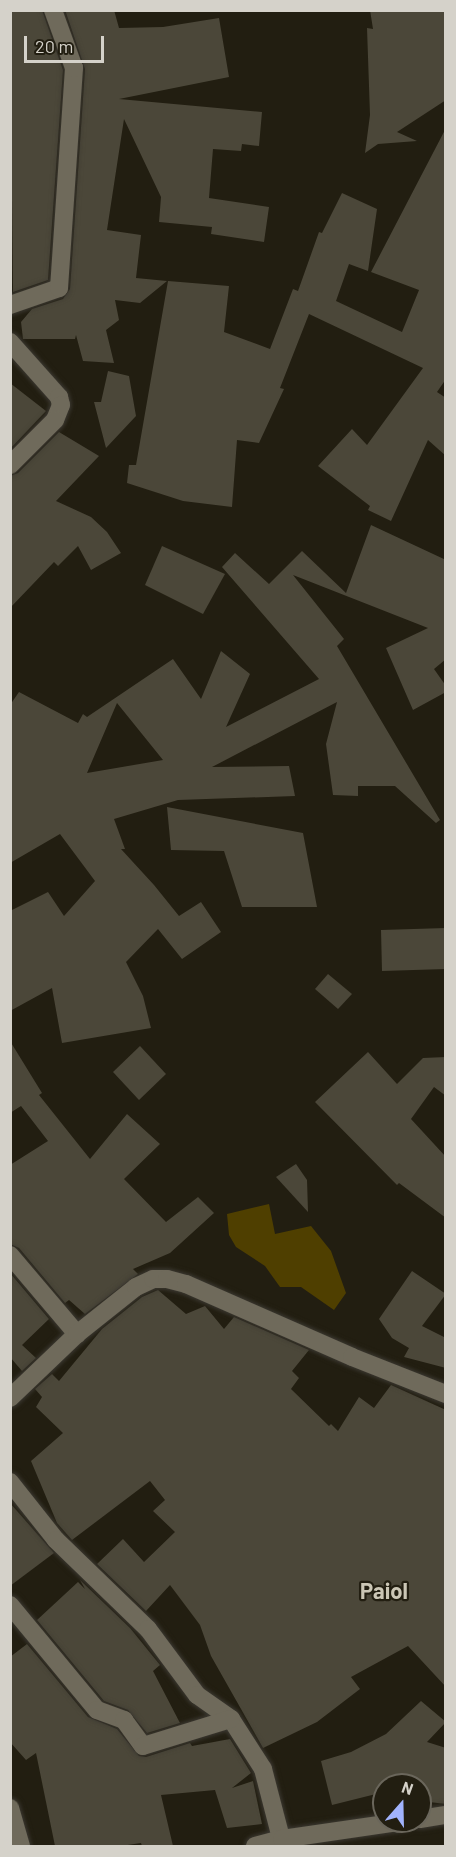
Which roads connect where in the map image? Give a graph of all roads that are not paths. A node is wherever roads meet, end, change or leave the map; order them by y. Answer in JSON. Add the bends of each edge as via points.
{"nodes":[{"id":1,"x":53,"y":10,"type":"edge"},
{"id":2,"x":10,"y":305,"type":"edge"},
{"id":3,"x":10,"y":342,"type":"edge"},
{"id":4,"x":10,"y":465,"type":"edge"},
{"id":5,"x":10,"y":1255,"type":"edge"},
{"id":6,"x":77,"y":1334,"type":"junction"},
{"id":7,"x":446,"y":1394,"type":"edge"},
{"id":8,"x":10,"y":1398,"type":"edge"},
{"id":9,"x":10,"y":1482,"type":"edge"},
{"id":10,"x":10,"y":1605,"type":"edge"},
{"id":11,"x":231,"y":1719,"type":"junction"},
{"id":12,"x":10,"y":1808,"type":"edge"},
{"id":13,"x":372,"y":1827,"type":"edge"},
{"id":14,"x":282,"y":1843,"type":"edge"},
{"id":15,"x":21,"y":1846,"type":"edge"},
{"id":16,"x":255,"y":1846,"type":"edge"}],
"edges":[{"from":1,"to":2,"type":"street","via":[[74,68],[59,288]]},
{"from":3,"to":4,"type":"street","via":[[61,405],[55,420]]},
{"from":5,"to":6,"type":"street"},
{"from":6,"to":7,"type":"street","via":[[136,1287],[153,1279],[167,1279]]},
{"from":6,"to":8,"type":"street"},
{"from":9,"to":11,"type":"street","via":[[56,1540],[148,1629],[197,1695]]},
{"from":10,"to":11,"type":"street","via":[[97,1710],[124,1720],[143,1746]]},
{"from":11,"to":14,"type":"street","via":[[262,1769]]},
{"from":12,"to":15,"type":"street"},
{"from":13,"to":14,"type":"street"},
{"from":14,"to":16,"type":"street"}]}
